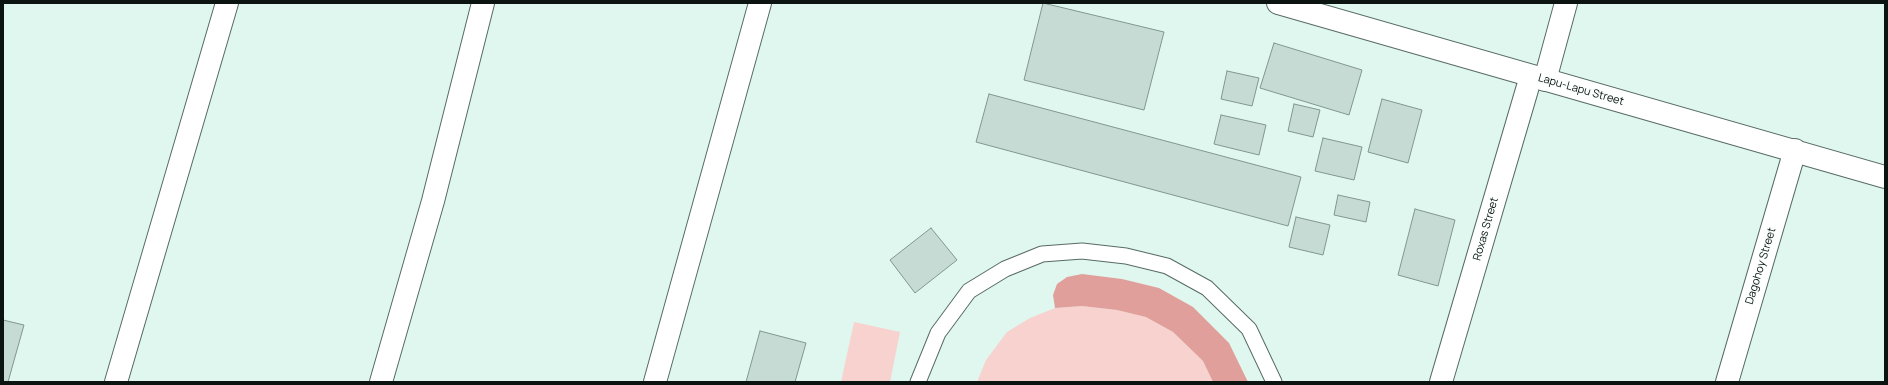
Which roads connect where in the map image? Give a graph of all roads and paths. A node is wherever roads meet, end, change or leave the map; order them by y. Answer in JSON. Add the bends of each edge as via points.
{"nodes":[{"id":1,"x":227,"y":3,"type":"edge"},
{"id":2,"x":483,"y":3,"type":"edge"},
{"id":3,"x":760,"y":3,"type":"edge"},
{"id":4,"x":1278,"y":3,"type":"edge"},
{"id":5,"x":1566,"y":3,"type":"edge"},
{"id":6,"x":1538,"y":78,"type":"junction"},
{"id":7,"x":1796,"y":150,"type":"junction"},
{"id":8,"x":1885,"y":177,"type":"edge"},
{"id":9,"x":116,"y":382,"type":"edge"},
{"id":10,"x":381,"y":382,"type":"edge"},
{"id":11,"x":655,"y":382,"type":"edge"},
{"id":12,"x":918,"y":382,"type":"edge"},
{"id":13,"x":1274,"y":382,"type":"edge"},
{"id":14,"x":1441,"y":382,"type":"edge"},
{"id":15,"x":1727,"y":382,"type":"edge"}],
"edges":[{"from":1,"to":9,"type":"street"},
{"from":2,"to":10,"type":"street","via":[[433,201]]},
{"from":3,"to":11,"type":"street"},
{"from":4,"to":6,"type":"street","name":"Lapu-Lapu Street"},
{"from":5,"to":6,"type":"street","name":"Roxas Street"},
{"from":6,"to":7,"type":"street","name":"Lapu-Lapu Street"},
{"from":6,"to":14,"type":"street","name":"Roxas Street"},
{"from":7,"to":8,"type":"street","name":"Lapu-Lapu Street"},
{"from":7,"to":15,"type":"street","name":"Dagohoy Street"},
{"from":12,"to":13,"type":"lane","via":[[938,333],[969,291],[1005,269],[1042,254],[1082,251],[1126,256],[1167,266],[1207,288],[1249,330]]}]}
